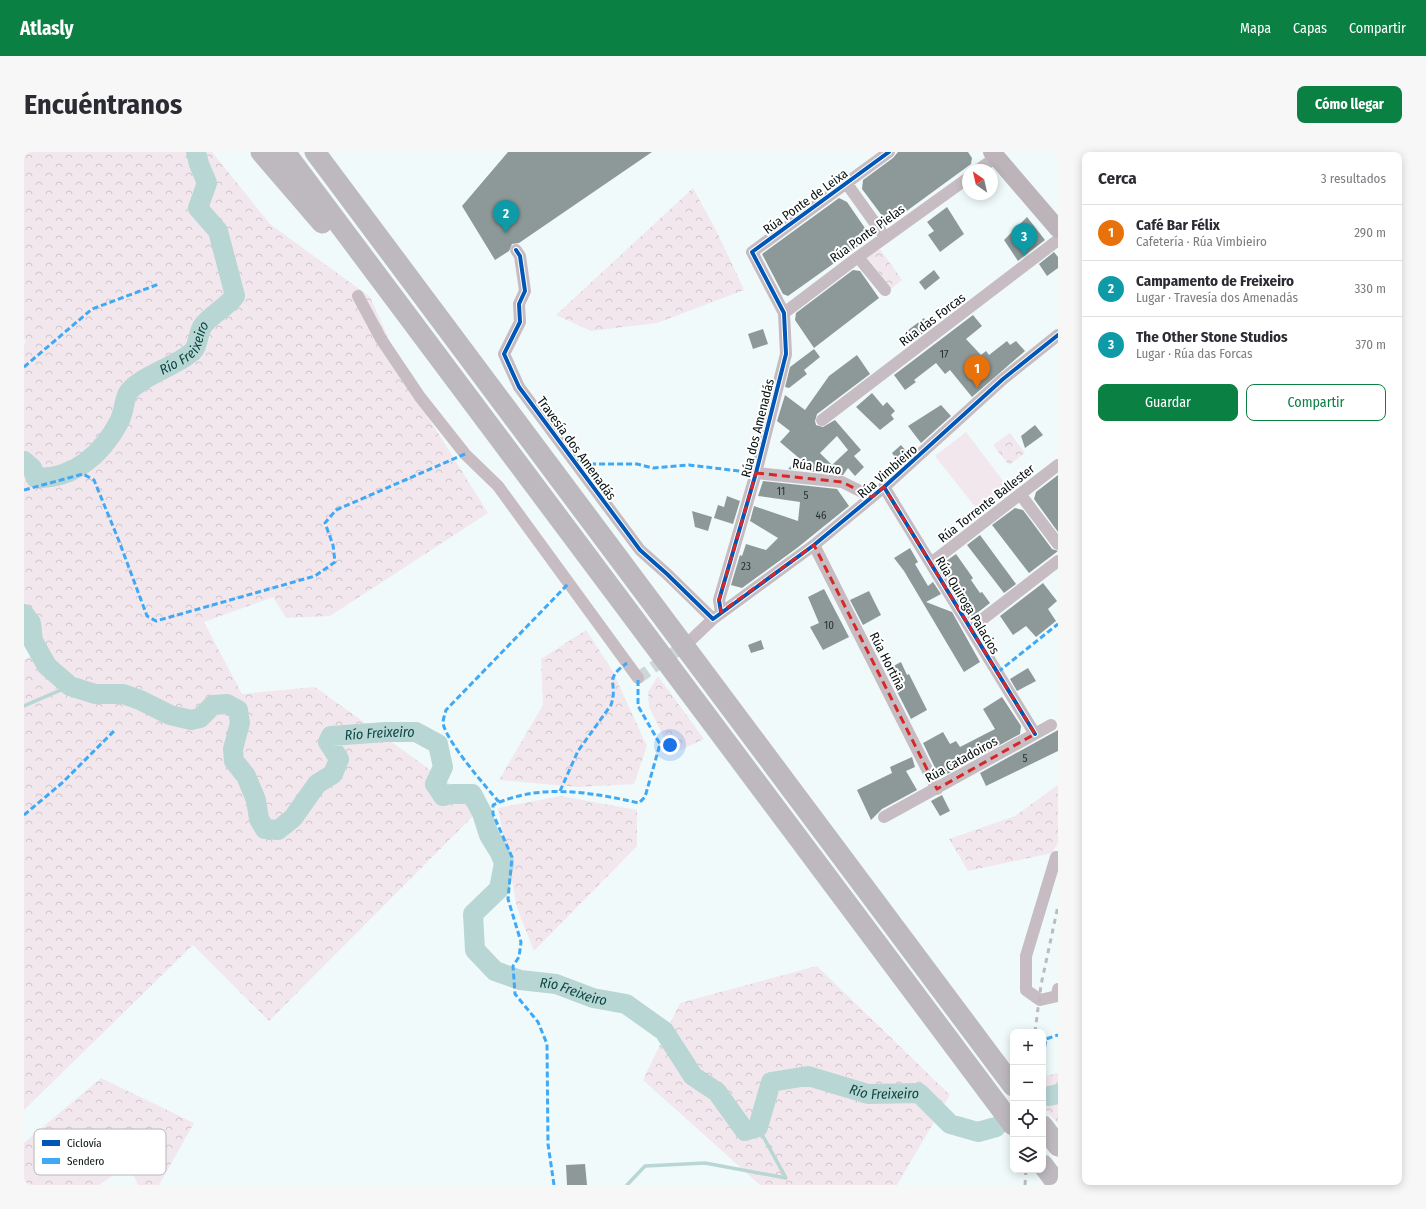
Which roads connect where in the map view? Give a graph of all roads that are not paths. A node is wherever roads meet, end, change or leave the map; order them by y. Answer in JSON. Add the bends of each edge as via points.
{"nodes":[{"id":1,"x":261,"y":152,"type":"edge"},
{"id":2,"x":285,"y":152,"type":"edge"},
{"id":3,"x":315,"y":152,"type":"edge"},
{"id":4,"x":326,"y":152,"type":"edge"},
{"id":5,"x":889,"y":152,"type":"edge"},
{"id":6,"x":994,"y":154,"type":"edge"},
{"id":7,"x":984,"y":164,"type":"edge"},
{"id":8,"x":962,"y":182,"type":"edge"},
{"id":9,"x":847,"y":184,"type":"junction"},
{"id":10,"x":372,"y":229,"type":"junction"},
{"id":11,"x":1058,"y":229,"type":"edge"},
{"id":12,"x":885,"y":237,"type":"junction"},
{"id":13,"x":1058,"y":240,"type":"edge"},
{"id":14,"x":516,"y":250,"type":"dead end"},
{"id":15,"x":752,"y":252,"type":"joint"},
{"id":16,"x":858,"y":257,"type":"junction"},
{"id":17,"x":885,"y":290,"type":"dead end"},
{"id":18,"x":358,"y":296,"type":"dead end"},
{"id":19,"x":784,"y":312,"type":"junction"},
{"id":20,"x":1058,"y":335,"type":"edge"},
{"id":21,"x":446,"y":369,"type":"junction"},
{"id":22,"x":822,"y":420,"type":"dead end"},
{"id":23,"x":1058,"y":464,"type":"edge"},
{"id":24,"x":756,"y":473,"type":"junction"},
{"id":25,"x":884,"y":487,"type":"junction"},
{"id":26,"x":1020,"y":494,"type":"junction"},
{"id":27,"x":872,"y":497,"type":"junction"},
{"id":28,"x":1058,"y":544,"type":"edge"},
{"id":29,"x":814,"y":545,"type":"junction"},
{"id":30,"x":1058,"y":561,"type":"edge"},
{"id":31,"x":931,"y":563,"type":"junction"},
{"id":32,"x":717,"y":616,"type":"junction"},
{"id":33,"x":970,"y":628,"type":"junction"},
{"id":34,"x":692,"y":640,"type":"tunnel mouth"},
{"id":35,"x":638,"y":678,"type":"dead end"},
{"id":36,"x":1051,"y":724,"type":"dead end"},
{"id":37,"x":1035,"y":734,"type":"junction"},
{"id":38,"x":938,"y":789,"type":"junction"},
{"id":39,"x":884,"y":817,"type":"dead end"},
{"id":40,"x":1056,"y":857,"type":"dead end"},
{"id":41,"x":1058,"y":989,"type":"edge"},
{"id":42,"x":1010,"y":1082,"type":"edge"},
{"id":43,"x":1010,"y":1121,"type":"edge"},
{"id":44,"x":1046,"y":1130,"type":"edge"},
{"id":45,"x":1058,"y":1146,"type":"edge"},
{"id":46,"x":1046,"y":1169,"type":"edge"},
{"id":47,"x":1058,"y":1185,"type":"edge"}],
"edges":[{"from":1,"to":21,"type":"highway"},
{"from":2,"to":21,"type":"highway"},
{"from":3,"to":10,"type":"highway"},
{"from":4,"to":10,"type":"highway"},
{"from":5,"to":9,"type":"street","name":"Rúa Ponte de Leixa"},
{"from":6,"to":7,"type":"street"},
{"from":6,"to":11,"type":"main road"},
{"from":8,"to":12,"type":"street","name":"Rúa Ponte Pielas"},
{"from":9,"to":12,"type":"street"},
{"from":9,"to":15,"type":"street","name":"Rúa Ponte de Leixa"},
{"from":10,"to":42,"type":"highway"},
{"from":12,"to":16,"type":"street","name":"Rúa Ponte Pielas"},
{"from":13,"to":22,"type":"street","name":"Rúa das Forcas"},
{"from":14,"to":32,"type":"street","name":"Travesía dos Amenadás","via":[[520,256],[525,291],[519,304],[520,322],[504,354],[519,387],[640,550]]},
{"from":15,"to":19,"type":"street","name":"Rúa dos Amenadás"},
{"from":16,"to":17,"type":"street"},
{"from":16,"to":19,"type":"street","name":"Rúa Ponte Pielas"},
{"from":18,"to":35,"type":"street","via":[[381,339],[420,397],[465,454],[498,486]]},
{"from":19,"to":24,"type":"street","name":"Rúa dos Amenadás","via":[[786,354]]},
{"from":20,"to":25,"type":"street","name":"Rúa Vimbieiro","via":[[1003,379]]},
{"from":21,"to":43,"type":"highway"},
{"from":23,"to":26,"type":"street","name":"Rúa Torrente Ballester"},
{"from":24,"to":27,"type":"street","name":"Rúa Buxo","via":[[842,482]]},
{"from":24,"to":32,"type":"street","name":"Rúa dos Amenadás","via":[[719,600]]},
{"from":25,"to":27,"type":"street","name":"Rúa Vimbieiro"},
{"from":25,"to":31,"type":"street","name":"Rúa Quiroga Palacios"},
{"from":26,"to":28,"type":"street"},
{"from":26,"to":31,"type":"street","name":"Rúa Torrente Ballester"},
{"from":27,"to":29,"type":"street","name":"Rúa Vimbieiro"},
{"from":29,"to":32,"type":"street","name":"Rúa Vimbieiro"},
{"from":29,"to":38,"type":"street","name":"Rúa Hortiña"},
{"from":30,"to":33,"type":"street"},
{"from":31,"to":33,"type":"street","name":"Rúa Quiroga Palacios"},
{"from":32,"to":34,"type":"street","name":"Rúa Vimbieiro"},
{"from":33,"to":37,"type":"street","name":"Rúa Quiroga Palacios"},
{"from":36,"to":37,"type":"street","name":"Rúa Catadoiros"},
{"from":37,"to":38,"type":"street","name":"Rúa Catadoiros"},
{"from":38,"to":39,"type":"street","name":"Rúa Catadoiros"},
{"from":40,"to":41,"type":"street","via":[[1026,956],[1026,990],[1040,1000],[1056,996]]},
{"from":44,"to":45,"type":"highway"},
{"from":46,"to":47,"type":"highway"}]}
